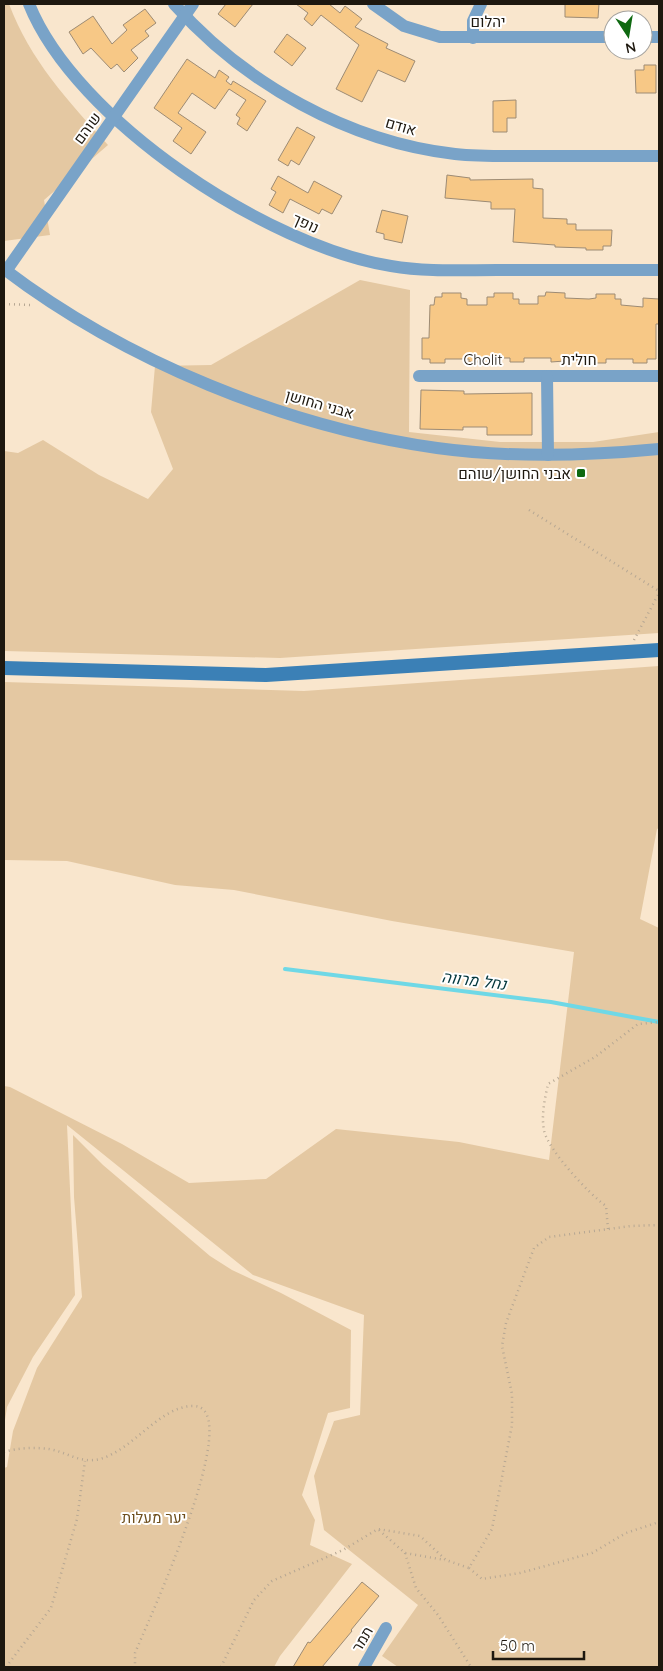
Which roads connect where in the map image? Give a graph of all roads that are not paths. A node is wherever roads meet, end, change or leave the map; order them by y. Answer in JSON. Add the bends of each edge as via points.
{"nodes":[{"id":1,"x":29,"y":4,"type":"edge"},
{"id":2,"x":174,"y":4,"type":"edge"},
{"id":3,"x":193,"y":4,"type":"edge"},
{"id":4,"x":373,"y":4,"type":"edge"},
{"id":5,"x":481,"y":4,"type":"edge"},
{"id":6,"x":185,"y":15,"type":"junction"},
{"id":7,"x":603,"y":37,"type":"edge"},
{"id":8,"x":473,"y":38,"type":"junction"},
{"id":9,"x":115,"y":117,"type":"junction"},
{"id":10,"x":659,"y":156,"type":"edge"},
{"id":11,"x":5,"y":270,"type":"edge"},
{"id":12,"x":659,"y":270,"type":"edge"},
{"id":13,"x":419,"y":376,"type":"dead end"},
{"id":14,"x":547,"y":376,"type":"junction"},
{"id":15,"x":659,"y":376,"type":"edge"},
{"id":16,"x":659,"y":449,"type":"edge"},
{"id":17,"x":548,"y":455,"type":"junction"},
{"id":18,"x":659,"y":650,"type":"edge"},
{"id":19,"x":4,"y":668,"type":"edge"},
{"id":20,"x":386,"y":1628,"type":"dead end"},
{"id":21,"x":365,"y":1667,"type":"edge"}],
"edges":[{"from":1,"to":9,"type":"street","name":"נופך","via":[[63,63]]},
{"from":2,"to":6,"type":"street","name":"אודם"},
{"from":3,"to":6,"type":"street","name":"שוהם"},
{"from":4,"to":8,"type":"street","name":"יהלום","via":[[416,31]]},
{"from":5,"to":8,"type":"street","via":[[473,21]]},
{"from":6,"to":9,"type":"street","name":"שוהם"},
{"from":6,"to":10,"type":"street","name":"אודם","via":[[242,65],[288,97],[331,119],[394,142],[470,156]]},
{"from":7,"to":8,"type":"street","name":"יהלום"},
{"from":9,"to":11,"type":"street","name":"שוהם"},
{"from":9,"to":12,"type":"street","name":"נופך","via":[[170,161],[237,206],[306,241],[353,258],[424,270]]},
{"from":11,"to":17,"type":"street","name":"אבני החושן","via":[[98,330],[160,362],[287,412],[419,445]]},
{"from":13,"to":14,"type":"street","name":"Cholit"},
{"from":14,"to":15,"type":"street","name":"חולית"},
{"from":14,"to":17,"type":"street","name":"חולית"},
{"from":16,"to":17,"type":"street","name":"אבני החושן"},
{"from":18,"to":19,"type":"main road","via":[[266,675]]},
{"from":20,"to":21,"type":"street","name":"תמר"}]}
